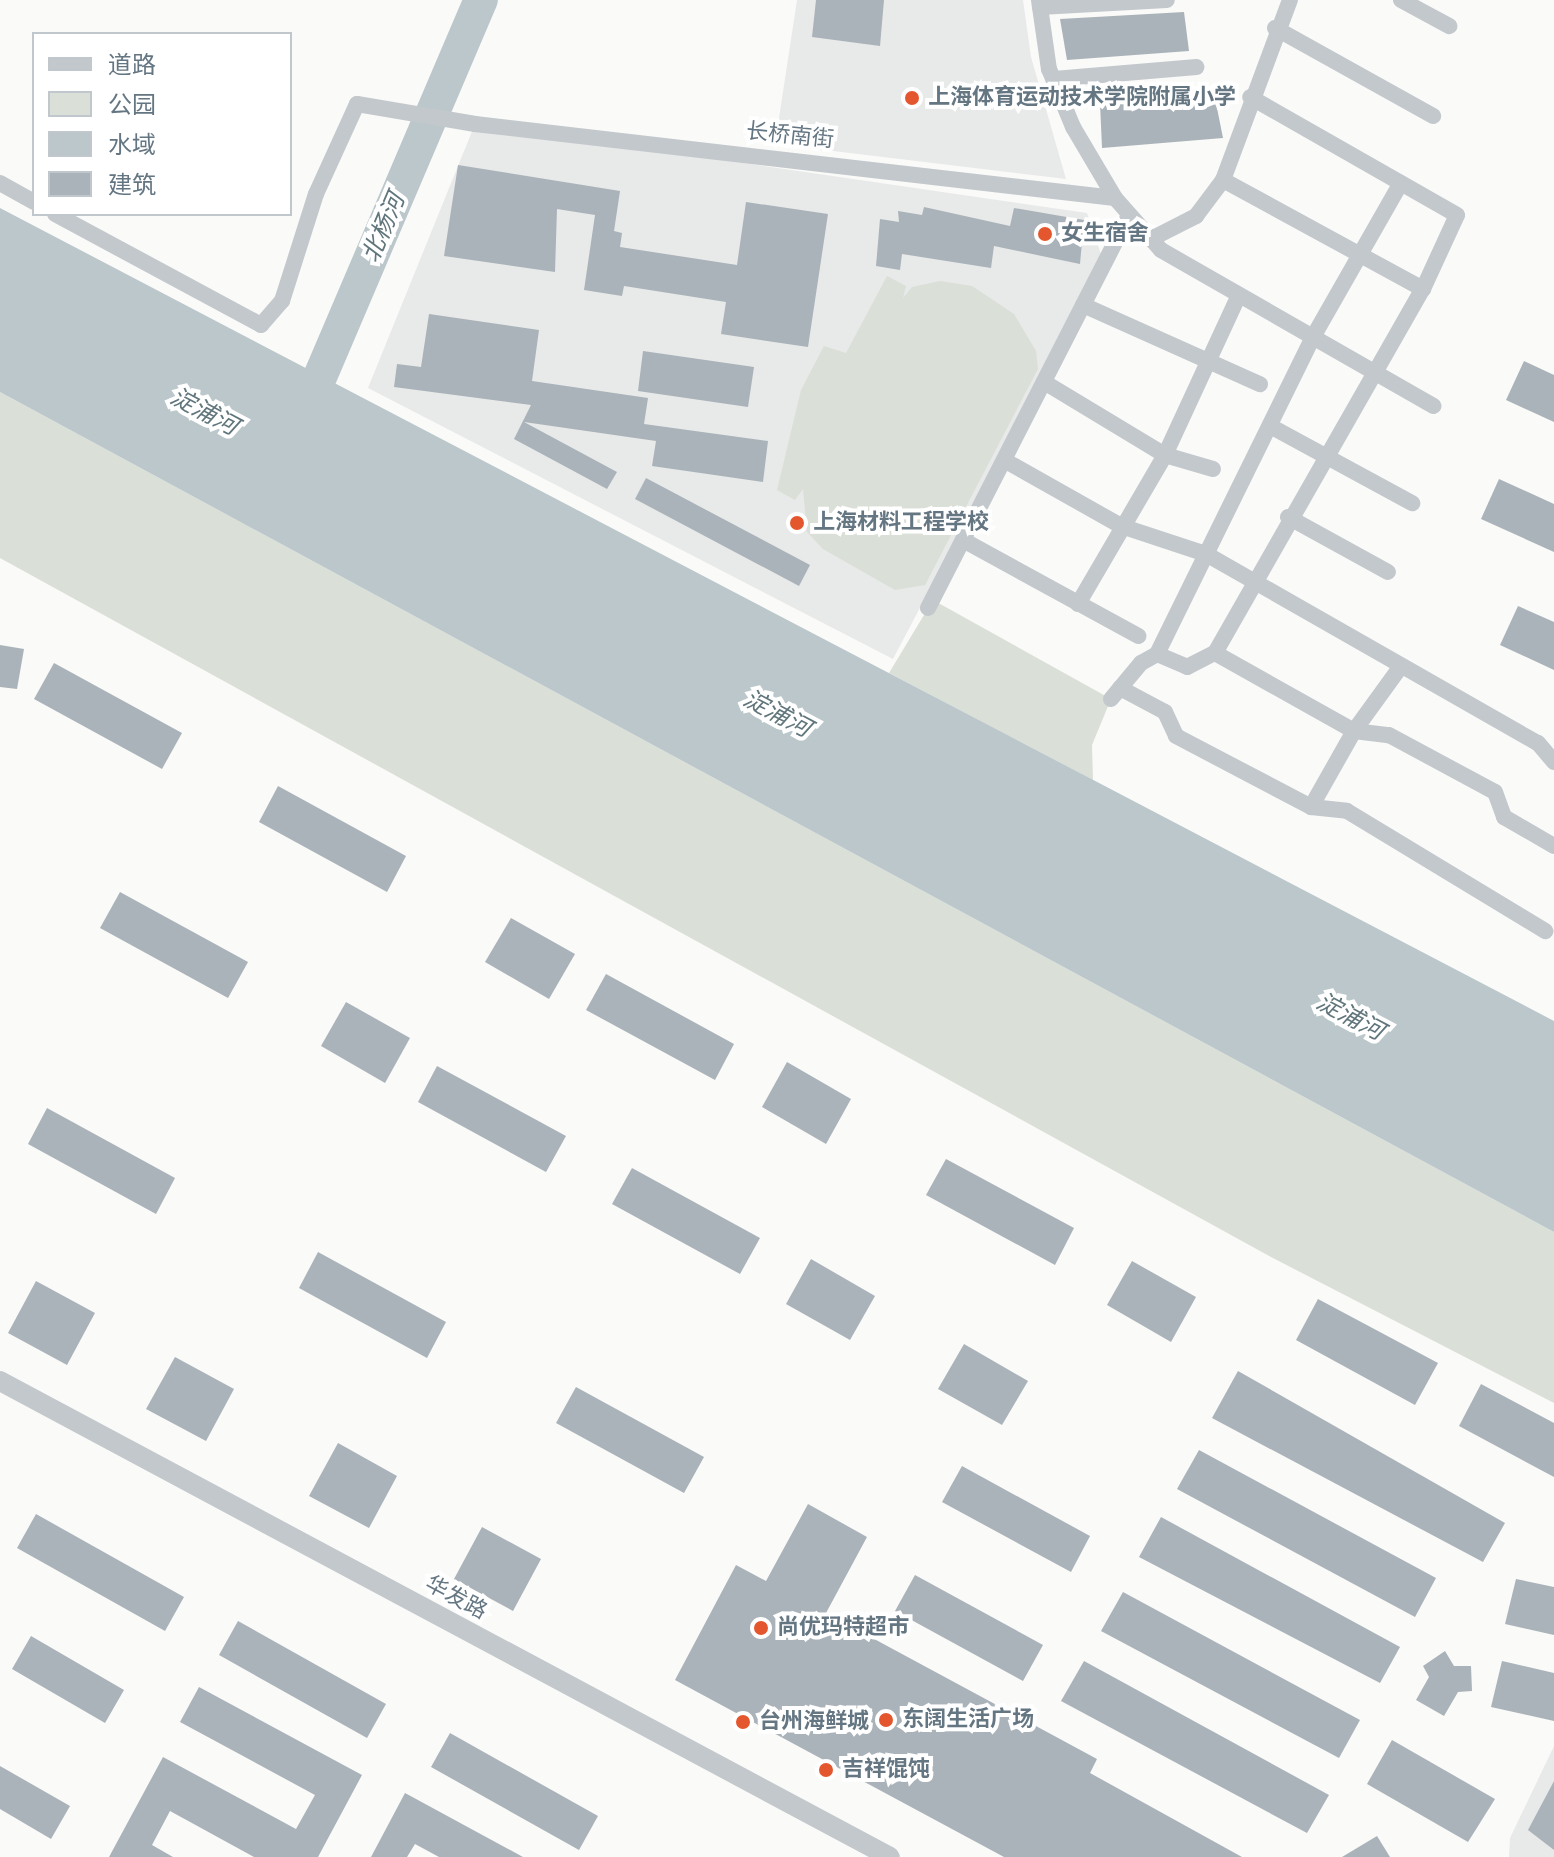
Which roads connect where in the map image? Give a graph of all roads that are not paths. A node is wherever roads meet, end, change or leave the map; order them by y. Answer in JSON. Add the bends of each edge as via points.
{"nodes":[{"id":1,"x":1167,"y":0,"type":"edge"},
{"id":2,"x":1290,"y":0,"type":"edge"},
{"id":3,"x":1401,"y":0,"type":"edge"},
{"id":4,"x":1040,"y":3,"type":"edge"},
{"id":5,"x":1449,"y":26,"type":"dead end"},
{"id":6,"x":1275,"y":28,"type":"junction"},
{"id":7,"x":1196,"y":67,"type":"dead end"},
{"id":8,"x":1054,"y":79,"type":"junction"},
{"id":9,"x":1250,"y":97,"type":"junction"},
{"id":10,"x":1433,"y":116,"type":"dead end"},
{"id":11,"x":1223,"y":180,"type":"junction"},
{"id":12,"x":0,"y":183,"type":"edge"},
{"id":13,"x":1401,"y":183,"type":"junction"},
{"id":14,"x":1115,"y":198,"type":"junction"},
{"id":15,"x":32,"y":201,"type":"edge"},
{"id":16,"x":1129,"y":215,"type":"junction"},
{"id":17,"x":59,"y":216,"type":"edge"},
{"id":18,"x":1151,"y":239,"type":"junction"},
{"id":19,"x":1360,"y":255,"type":"junction"},
{"id":20,"x":1423,"y":289,"type":"junction"},
{"id":21,"x":1239,"y":295,"type":"junction"},
{"id":22,"x":1083,"y":305,"type":"junction"},
{"id":23,"x":1313,"y":337,"type":"junction"},
{"id":24,"x":1208,"y":365,"type":"junction"},
{"id":25,"x":1374,"y":372,"type":"junction"},
{"id":26,"x":1044,"y":382,"type":"junction"},
{"id":27,"x":1260,"y":384,"type":"dead end"},
{"id":28,"x":1433,"y":406,"type":"dead end"},
{"id":29,"x":1270,"y":426,"type":"junction"},
{"id":30,"x":1165,"y":455,"type":"junction"},
{"id":31,"x":1324,"y":455,"type":"junction"},
{"id":32,"x":1004,"y":460,"type":"junction"},
{"id":33,"x":1213,"y":469,"type":"dead end"},
{"id":34,"x":1412,"y":503,"type":"dead end"},
{"id":35,"x":1288,"y":517,"type":"junction"},
{"id":36,"x":1121,"y":526,"type":"junction"},
{"id":37,"x":963,"y":540,"type":"junction"},
{"id":38,"x":1206,"y":554,"type":"junction"},
{"id":39,"x":1388,"y":572,"type":"dead end"},
{"id":40,"x":1252,"y":580,"type":"junction"},
{"id":41,"x":1078,"y":604,"type":"junction"},
{"id":42,"x":928,"y":608,"type":"dead end"},
{"id":43,"x":1138,"y":636,"type":"dead end"},
{"id":44,"x":1215,"y":653,"type":"junction"},
{"id":45,"x":1157,"y":654,"type":"junction"},
{"id":46,"x":1401,"y":666,"type":"junction"},
{"id":47,"x":1354,"y":731,"type":"junction"},
{"id":48,"x":1554,"y":762,"type":"edge"},
{"id":49,"x":1311,"y":807,"type":"junction"},
{"id":50,"x":1554,"y":846,"type":"edge"},
{"id":51,"x":1545,"y":931,"type":"dead end"},
{"id":52,"x":0,"y":1381,"type":"edge"},
{"id":53,"x":890,"y":1857,"type":"edge"}],
"edges":[{"from":1,"to":4,"type":"street"},
{"from":2,"to":6,"type":"street"},
{"from":3,"to":5,"type":"street"},
{"from":4,"to":8,"type":"street"},
{"from":6,"to":9,"type":"street"},
{"from":6,"to":10,"type":"street"},
{"from":7,"to":8,"type":"street"},
{"from":8,"to":14,"type":"street"},
{"from":9,"to":11,"type":"street"},
{"from":9,"to":13,"type":"street"},
{"from":11,"to":18,"type":"street","via":[[1196,216]]},
{"from":11,"to":19,"type":"street"},
{"from":12,"to":15,"type":"street"},
{"from":13,"to":19,"type":"street"},
{"from":13,"to":20,"type":"street","via":[[1457,215]]},
{"from":14,"to":16,"type":"street"},
{"from":14,"to":17,"type":"street","name":"长桥南街","via":[[460,122],[357,104],[316,194],[282,301],[261,325]]},
{"from":16,"to":18,"type":"street"},
{"from":16,"to":22,"type":"street"},
{"from":18,"to":21,"type":"street"},
{"from":19,"to":20,"type":"street"},
{"from":19,"to":23,"type":"street"},
{"from":20,"to":25,"type":"street"},
{"from":21,"to":23,"type":"street"},
{"from":21,"to":24,"type":"street"},
{"from":22,"to":24,"type":"street"},
{"from":22,"to":26,"type":"street"},
{"from":23,"to":25,"type":"street"},
{"from":23,"to":29,"type":"street"},
{"from":24,"to":27,"type":"street"},
{"from":24,"to":30,"type":"street"},
{"from":25,"to":28,"type":"street"},
{"from":25,"to":31,"type":"street"},
{"from":26,"to":30,"type":"street"},
{"from":26,"to":32,"type":"street"},
{"from":29,"to":31,"type":"street"},
{"from":29,"to":38,"type":"street"},
{"from":30,"to":33,"type":"street"},
{"from":30,"to":36,"type":"street"},
{"from":31,"to":34,"type":"street"},
{"from":31,"to":35,"type":"street"},
{"from":32,"to":36,"type":"street"},
{"from":32,"to":37,"type":"street"},
{"from":35,"to":39,"type":"street"},
{"from":35,"to":40,"type":"street"},
{"from":36,"to":38,"type":"street"},
{"from":36,"to":41,"type":"street"},
{"from":37,"to":41,"type":"street"},
{"from":37,"to":42,"type":"street"},
{"from":38,"to":40,"type":"street"},
{"from":38,"to":45,"type":"street"},
{"from":40,"to":44,"type":"street"},
{"from":40,"to":46,"type":"street"},
{"from":41,"to":43,"type":"street"},
{"from":44,"to":45,"type":"street","via":[[1187,667]]},
{"from":44,"to":47,"type":"street"},
{"from":45,"to":49,"type":"street","via":[[1116,694],[1165,712],[1176,736]]},
{"from":46,"to":47,"type":"street"},
{"from":46,"to":48,"type":"street","via":[[1538,743]]},
{"from":47,"to":49,"type":"street"},
{"from":47,"to":50,"type":"street","via":[[1389,735],[1495,792],[1504,817]]},
{"from":49,"to":51,"type":"street","via":[[1347,811]]},
{"from":52,"to":53,"type":"street","name":"华发路"}]}
